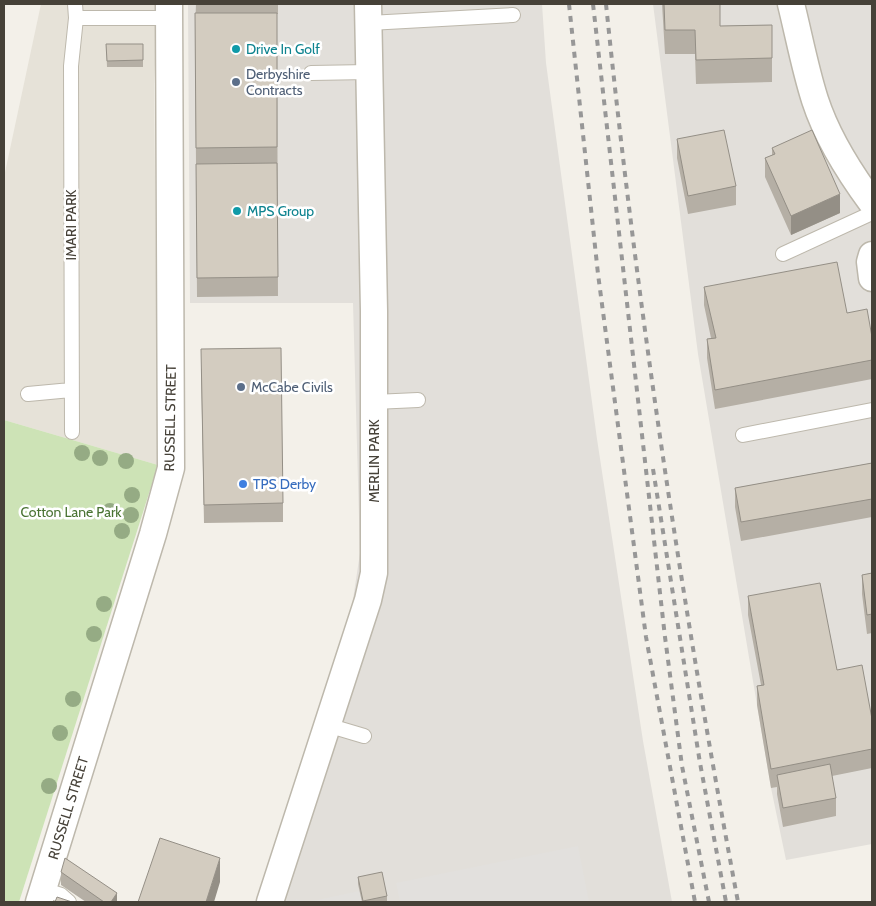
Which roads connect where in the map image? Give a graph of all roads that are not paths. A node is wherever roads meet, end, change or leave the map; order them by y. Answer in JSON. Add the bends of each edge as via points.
{"nodes":[{"id":1,"x":75,"y":4,"type":"edge"},
{"id":2,"x":792,"y":4,"type":"edge"},
{"id":3,"x":169,"y":11,"type":"edge"},
{"id":4,"x":369,"y":14,"type":"edge"},
{"id":5,"x":513,"y":15,"type":"dead end"},
{"id":6,"x":76,"y":18,"type":"junction"},
{"id":7,"x":369,"y":72,"type":"junction"},
{"id":8,"x":311,"y":73,"type":"dead end"},
{"id":9,"x":872,"y":203,"type":"edge"},
{"id":10,"x":872,"y":213,"type":"edge"},
{"id":11,"x":783,"y":254,"type":"dead end"},
{"id":12,"x":872,"y":255,"type":"edge"},
{"id":13,"x":872,"y":278,"type":"edge"},
{"id":14,"x":71,"y":390,"type":"junction"},
{"id":15,"x":28,"y":394,"type":"dead end"},
{"id":16,"x":418,"y":400,"type":"dead end"},
{"id":17,"x":374,"y":402,"type":"junction"},
{"id":18,"x":872,"y":410,"type":"edge"},
{"id":19,"x":72,"y":432,"type":"dead end"},
{"id":20,"x":743,"y":435,"type":"dead end"},
{"id":21,"x":327,"y":726,"type":"junction"},
{"id":22,"x":364,"y":736,"type":"dead end"},
{"id":23,"x":40,"y":896,"type":"edge"},
{"id":24,"x":69,"y":902,"type":"edge"},
{"id":25,"x":270,"y":902,"type":"edge"}],
"edges":[{"from":1,"to":6,"type":"lane","name":"IMARI PARK"},
{"from":2,"to":9,"type":"street","via":[[815,101],[854,179]]},
{"from":3,"to":6,"type":"lane"},
{"from":3,"to":23,"type":"street","name":"RUSSELL STREET","via":[[171,468]]},
{"from":4,"to":5,"type":"lane"},
{"from":4,"to":7,"type":"street","name":"MERLIN PARK"},
{"from":6,"to":14,"type":"lane","name":"IMARI PARK","via":[[71,66]]},
{"from":7,"to":8,"type":"lane"},
{"from":7,"to":17,"type":"street","name":"MERLIN PARK"},
{"from":10,"to":11,"type":"lane"},
{"from":12,"to":13,"type":"street"},
{"from":14,"to":15,"type":"lane"},
{"from":14,"to":19,"type":"lane","name":"IMARI PARK"},
{"from":16,"to":17,"type":"lane"},
{"from":17,"to":21,"type":"street","name":"MERLIN PARK","via":[[374,574]]},
{"from":18,"to":20,"type":"lane"},
{"from":21,"to":22,"type":"lane"},
{"from":21,"to":25,"type":"street","name":"MERLIN PARK"},
{"from":23,"to":24,"type":"lane","via":[[61,896]]}]}
